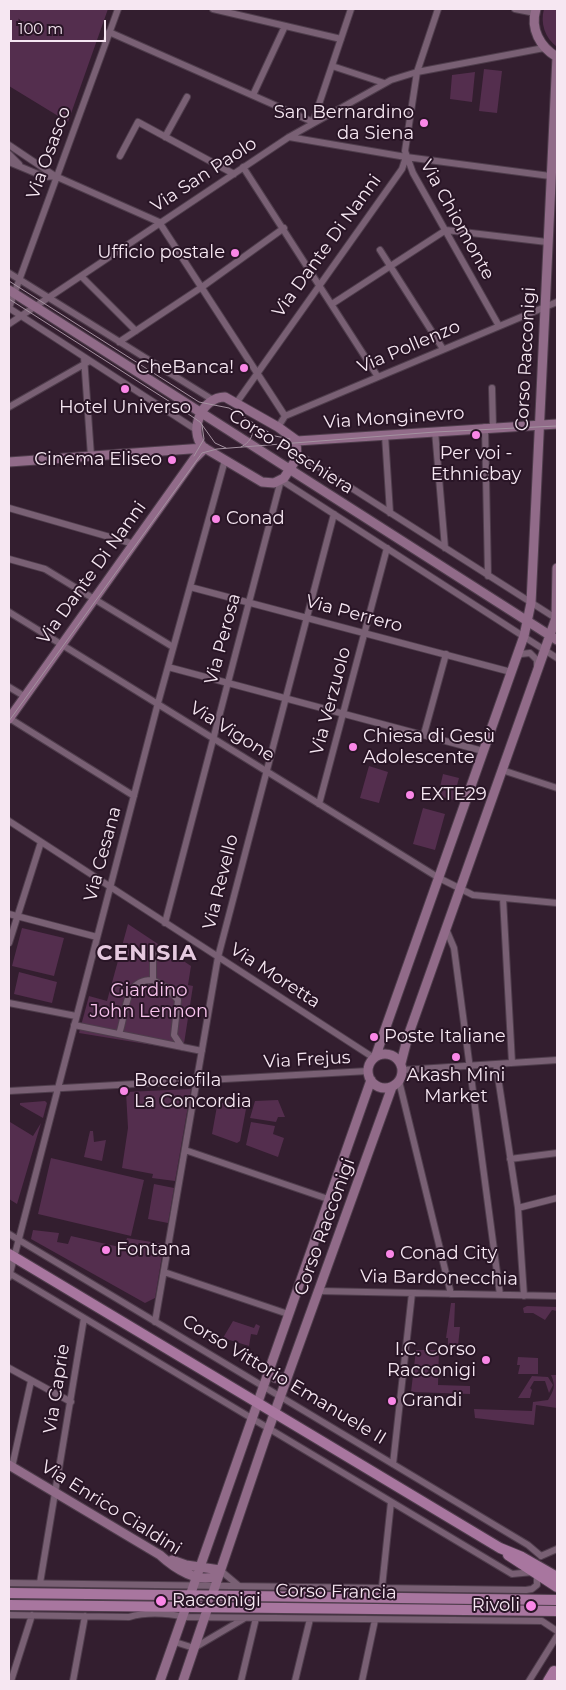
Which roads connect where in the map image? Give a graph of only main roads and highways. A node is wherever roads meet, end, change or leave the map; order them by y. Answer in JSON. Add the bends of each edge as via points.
{"nodes":[{"id":1,"x":11,"y":1256,"type":"edge"},
{"id":2,"x":537,"y":1567,"type":"junction"},
{"id":3,"x":557,"y":1577,"type":"edge"},
{"id":4,"x":557,"y":1587,"type":"edge"},
{"id":5,"x":9,"y":1593,"type":"edge"},
{"id":6,"x":557,"y":1600,"type":"edge"},
{"id":7,"x":9,"y":1605,"type":"edge"},
{"id":8,"x":557,"y":1611,"type":"edge"},
{"id":9,"x":556,"y":1677,"type":"edge"},
{"id":10,"x":548,"y":1681,"type":"edge"}],
"edges":[{"from":1,"to":2,"type":"main road","name":"Corso Vittorio Emanuele II","via":[[500,1548],[514,1560]]},
{"from":2,"to":3,"type":"main road","name":"Corso Vittorio Emanuele II"},
{"from":2,"to":4,"type":"main road","name":"Corso Vittorio Emanuele II"},
{"from":5,"to":6,"type":"main road","name":"Corso Francia","via":[[193,1586],[211,1596]]},
{"from":7,"to":8,"type":"main road","name":"Corso Francia"},
{"from":9,"to":10,"type":"main road"}]}
